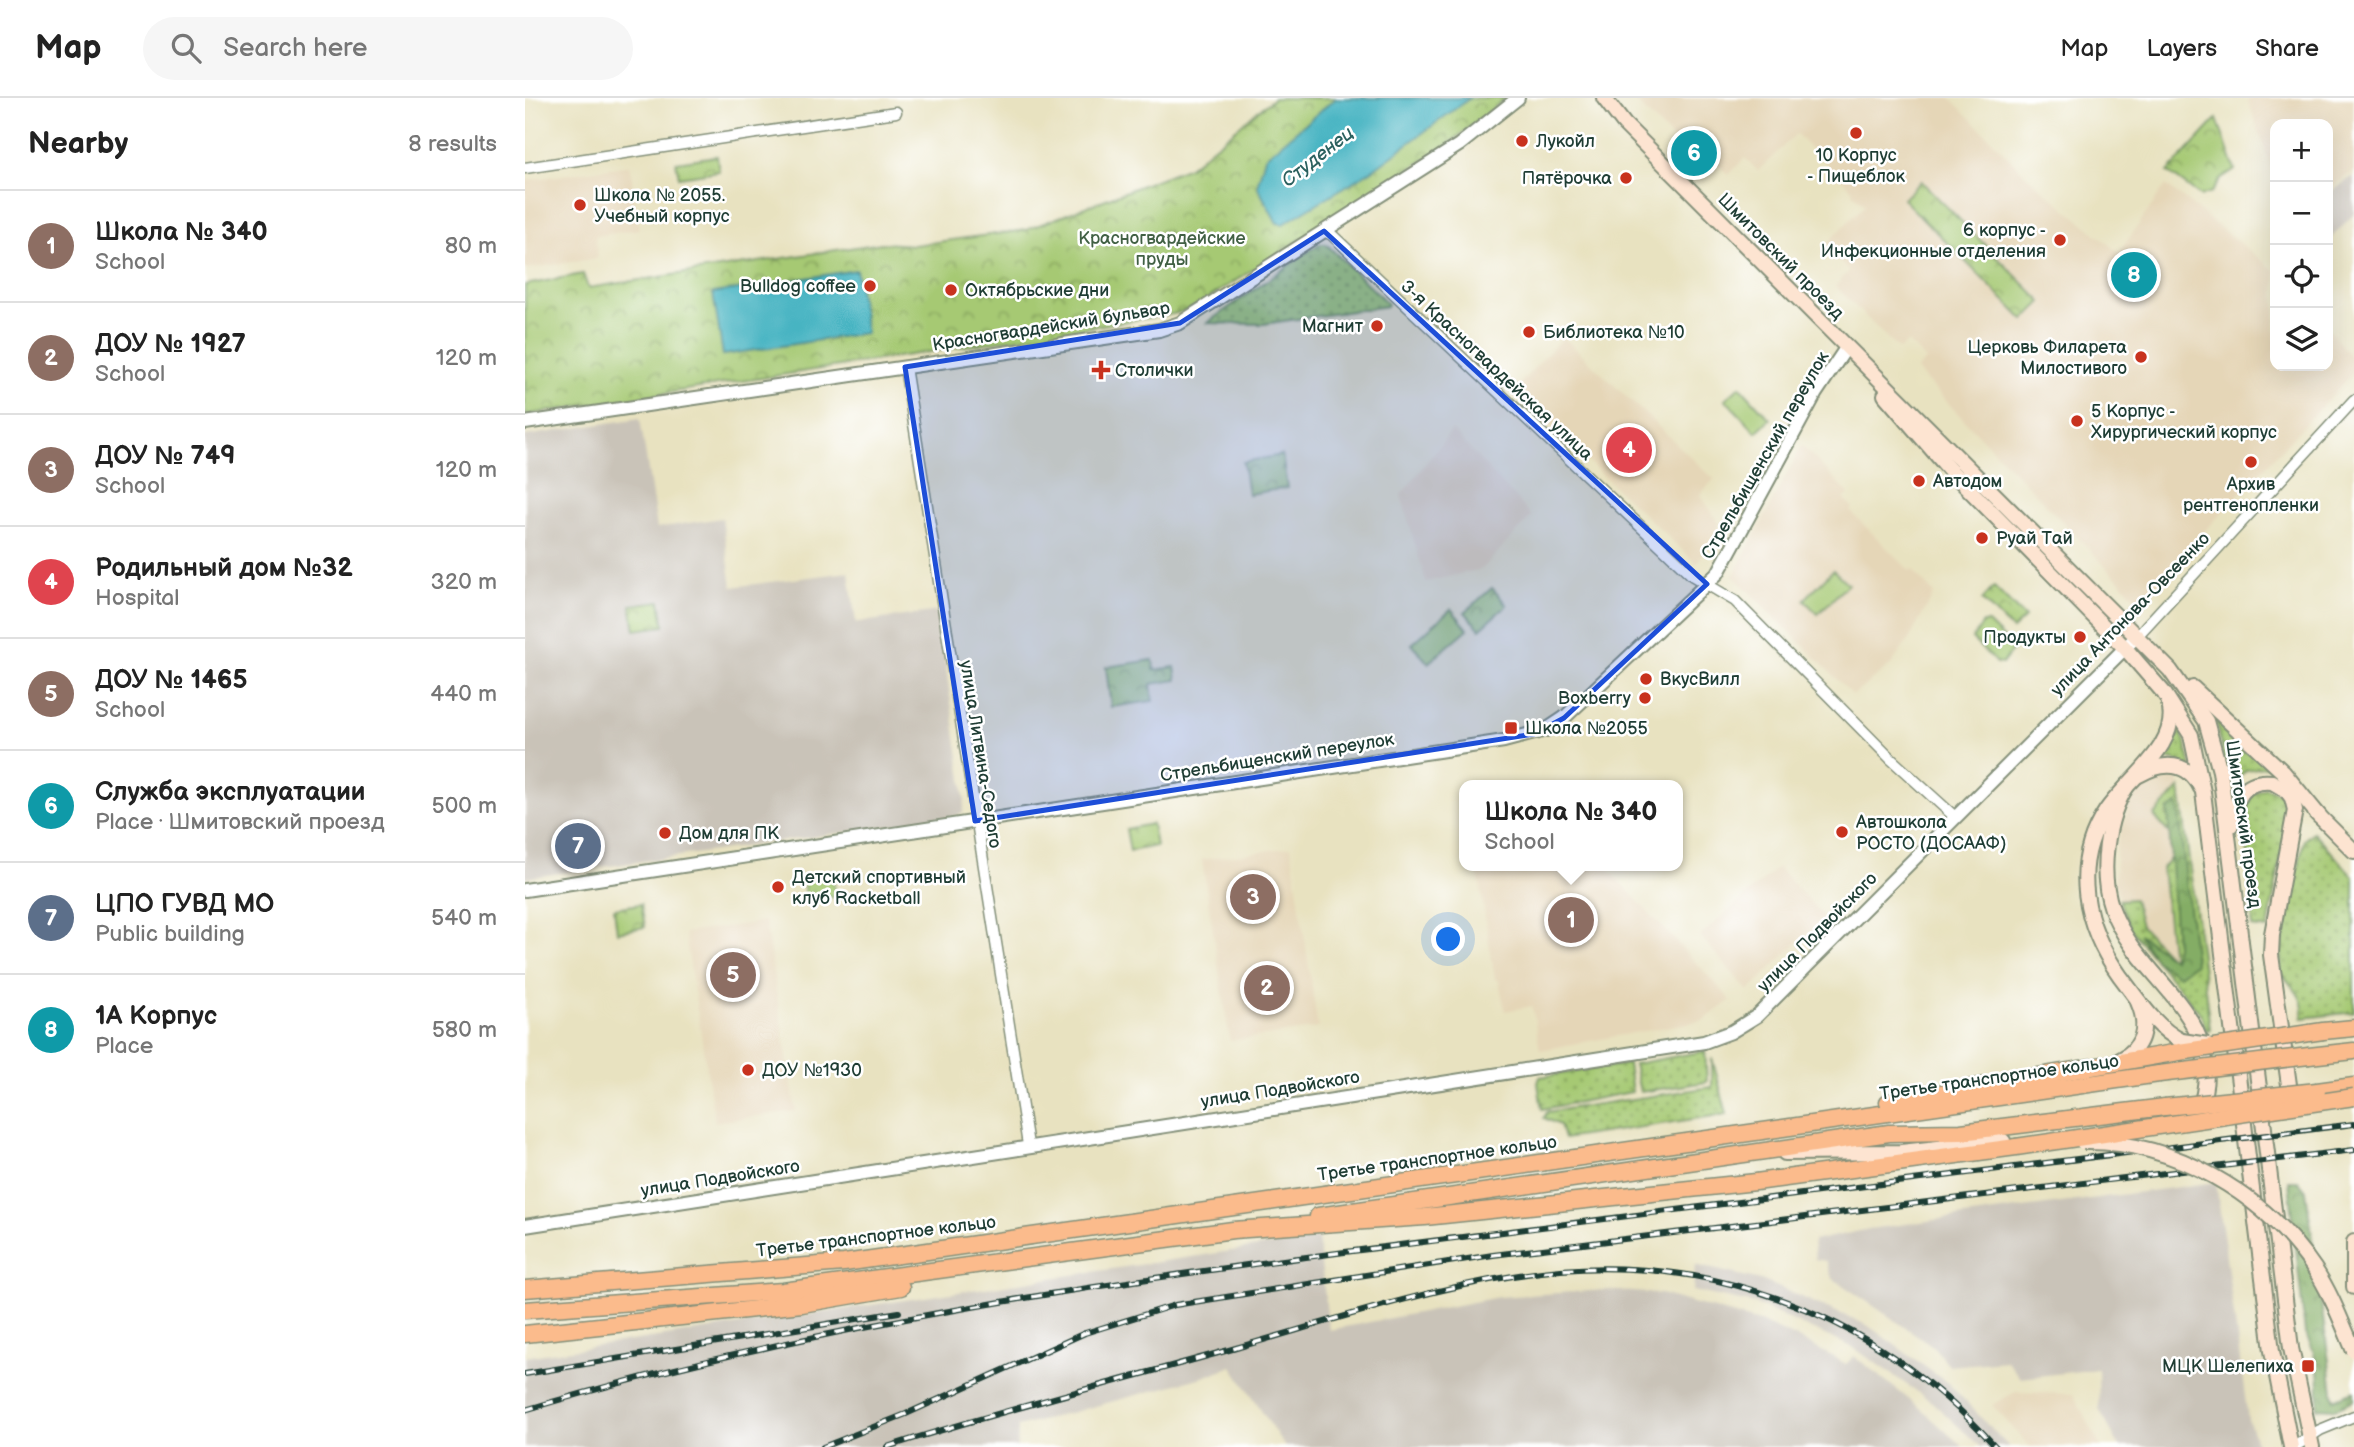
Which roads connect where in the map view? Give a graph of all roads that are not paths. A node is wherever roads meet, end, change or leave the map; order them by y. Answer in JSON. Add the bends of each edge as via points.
{"nodes":[{"id":1,"x":1518,"y":98,"type":"edge"},
{"id":2,"x":1604,"y":98,"type":"edge"},
{"id":3,"x":896,"y":112,"type":"dead end"},
{"id":4,"x":525,"y":167,"type":"edge"},
{"id":5,"x":1324,"y":232,"type":"junction"},
{"id":6,"x":1846,"y":348,"type":"junction"},
{"id":7,"x":905,"y":367,"type":"junction"},
{"id":8,"x":2354,"y":400,"type":"edge"},
{"id":9,"x":525,"y":423,"type":"edge"},
{"id":10,"x":1707,"y":584,"type":"junction"},
{"id":11,"x":2137,"y":636,"type":"junction"},
{"id":12,"x":2125,"y":648,"type":"junction"},
{"id":13,"x":2164,"y":693,"type":"junction"},
{"id":14,"x":2130,"y":783,"type":"junction"},
{"id":15,"x":2285,"y":788,"type":"junction"},
{"id":16,"x":2203,"y":792,"type":"junction"},
{"id":17,"x":1955,"y":817,"type":"junction"},
{"id":18,"x":2320,"y":817,"type":"junction"},
{"id":19,"x":975,"y":821,"type":"junction"},
{"id":20,"x":2228,"y":840,"type":"junction"},
{"id":21,"x":2354,"y":851,"type":"edge"},
{"id":22,"x":525,"y":890,"type":"edge"},
{"id":23,"x":2128,"y":986,"type":"junction"},
{"id":24,"x":2354,"y":1027,"type":"edge"},
{"id":25,"x":2181,"y":1046,"type":"junction"},
{"id":26,"x":2354,"y":1051,"type":"edge"},
{"id":27,"x":2093,"y":1069,"type":"junction"},
{"id":28,"x":2354,"y":1078,"type":"edge"},
{"id":29,"x":2354,"y":1086,"type":"edge"},
{"id":30,"x":2316,"y":1087,"type":"junction"},
{"id":31,"x":2354,"y":1098,"type":"edge"},
{"id":32,"x":1812,"y":1124,"type":"junction"},
{"id":33,"x":1028,"y":1145,"type":"junction"},
{"id":34,"x":2016,"y":1147,"type":"junction"},
{"id":35,"x":1760,"y":1153,"type":"junction"},
{"id":36,"x":525,"y":1226,"type":"edge"},
{"id":37,"x":1233,"y":1230,"type":"junction"},
{"id":38,"x":2354,"y":1242,"type":"edge"},
{"id":39,"x":1013,"y":1262,"type":"junction"},
{"id":40,"x":2354,"y":1287,"type":"edge"},
{"id":41,"x":525,"y":1289,"type":"edge"},
{"id":42,"x":525,"y":1310,"type":"edge"},
{"id":43,"x":525,"y":1334,"type":"edge"},
{"id":44,"x":2354,"y":1351,"type":"edge"},
{"id":45,"x":2354,"y":1416,"type":"edge"},
{"id":46,"x":2310,"y":1442,"type":"edge"},
{"id":47,"x":2293,"y":1447,"type":"edge"}],
"edges":[{"from":1,"to":5,"type":"street","name":"Красногвардейский бульвар","via":[[1459,145]]},
{"from":2,"to":6,"type":"main road","name":"Шмитовский проезд"},
{"from":3,"to":4,"type":"street"},
{"from":5,"to":7,"type":"street","name":"Красногвардейский бульвар","via":[[1180,323],[1159,330]]},
{"from":5,"to":10,"type":"street","name":"3-я Красногвардейская улица","via":[[1693,576]]},
{"from":6,"to":10,"type":"street","name":"Стрельбищенский переулок","via":[[1815,393],[1721,568]]},
{"from":6,"to":11,"type":"main road","name":"Шмитовский проезд"},
{"from":6,"to":12,"type":"main road","name":"Шмитовский проезд","via":[[1949,469]]},
{"from":7,"to":9,"type":"street","name":"Красногвардейский бульвар"},
{"from":7,"to":19,"type":"street","name":"улица Литвина-Седого"},
{"from":8,"to":11,"type":"street","name":"улица Антонова-Овсеенко"},
{"from":10,"to":17,"type":"street","name":"3-я Красногвардейская улица","via":[[1735,601]]},
{"from":10,"to":19,"type":"street","name":"Стрельбищенский переулок","via":[[1564,718],[1534,734]]},
{"from":11,"to":12,"type":"street","name":"улица Антонова-Овсеенко"},
{"from":11,"to":18,"type":"main road","via":[[2273,762]]},
{"from":11,"to":20,"type":"main road","name":"Шмитовский проезд","via":[[2186,690],[2206,721],[2218,758]]},
{"from":12,"to":13,"type":"main road","name":"Шмитовский проезд"},
{"from":12,"to":17,"type":"street","name":"улица Антонова-Овсеенко"},
{"from":13,"to":14,"type":"main road","via":[[2171,711],[2168,732]]},
{"from":13,"to":16,"type":"main road","name":"Шмитовский проезд","via":[[2191,735]]},
{"from":14,"to":16,"type":"main road","via":[[2155,767],[2176,765],[2192,775]]},
{"from":14,"to":23,"type":"main road","via":[[2096,829],[2086,863],[2085,888],[2095,933]]},
{"from":14,"to":35,"type":"main road","via":[[2115,812],[2108,845],[2109,900],[2128,942],[2188,1013],[2200,1035],[2206,1076],[2198,1109],[2181,1118],[1911,1151]]},
{"from":15,"to":18,"type":"main road"},
{"from":15,"to":20,"type":"main road","via":[[2267,781],[2244,789],[2234,806]]},
{"from":15,"to":31,"type":"main road","via":[[2293,798],[2294,816],[2271,955],[2290,1092],[2306,1104]]},
{"from":16,"to":47,"type":"main road","name":"Шмитовский проезд","via":[[2270,1338]]},
{"from":17,"to":33,"type":"street","name":"улица Подвойского","via":[[1757,1016],[1706,1041]]},
{"from":18,"to":21,"type":"main road"},
{"from":19,"to":22,"type":"street","name":"Стрельбищенский переулок"},
{"from":19,"to":33,"type":"street","name":"улица Литвина-Седого"},
{"from":20,"to":46,"type":"main road","name":"Шмитовский проезд","via":[[2291,1348]]},
{"from":23,"to":25,"type":"main road"},
{"from":23,"to":27,"type":"main road","via":[[2143,1016],[2142,1038],[2129,1055]]},
{"from":24,"to":25,"type":"main road","bridge":true,"via":[[2216,1046]]},
{"from":25,"to":27,"type":"main road"},
{"from":26,"to":32,"type":"main road","name":"Третье транспортное кольцо","bridge":true},
{"from":27,"to":32,"type":"main road","via":[[1932,1093]]},
{"from":28,"to":30,"type":"main road"},
{"from":29,"to":30,"type":"main road"},
{"from":30,"to":35,"type":"main road","bridge":true,"via":[[1961,1132],[1889,1133]]},
{"from":31,"to":34,"type":"main road","bridge":true},
{"from":32,"to":41,"type":"main road","name":"Третье транспортное кольцо","via":[[844,1263]]},
{"from":33,"to":36,"type":"street","name":"улица Подвойского"},
{"from":34,"to":37,"type":"main road","via":[[1756,1182],[1425,1217]]},
{"from":34,"to":44,"type":"main road","bridge":true,"via":[[2110,1143],[2183,1161],[2220,1178],[2305,1256]]},
{"from":35,"to":37,"type":"main road"},
{"from":37,"to":39,"type":"main road"},
{"from":38,"to":40,"type":"main road"},
{"from":39,"to":42,"type":"main road","via":[[783,1291]]},
{"from":39,"to":43,"type":"main road","via":[[843,1298]]},
{"from":45,"to":46,"type":"street"},
{"from":46,"to":47,"type":"street"}]}
